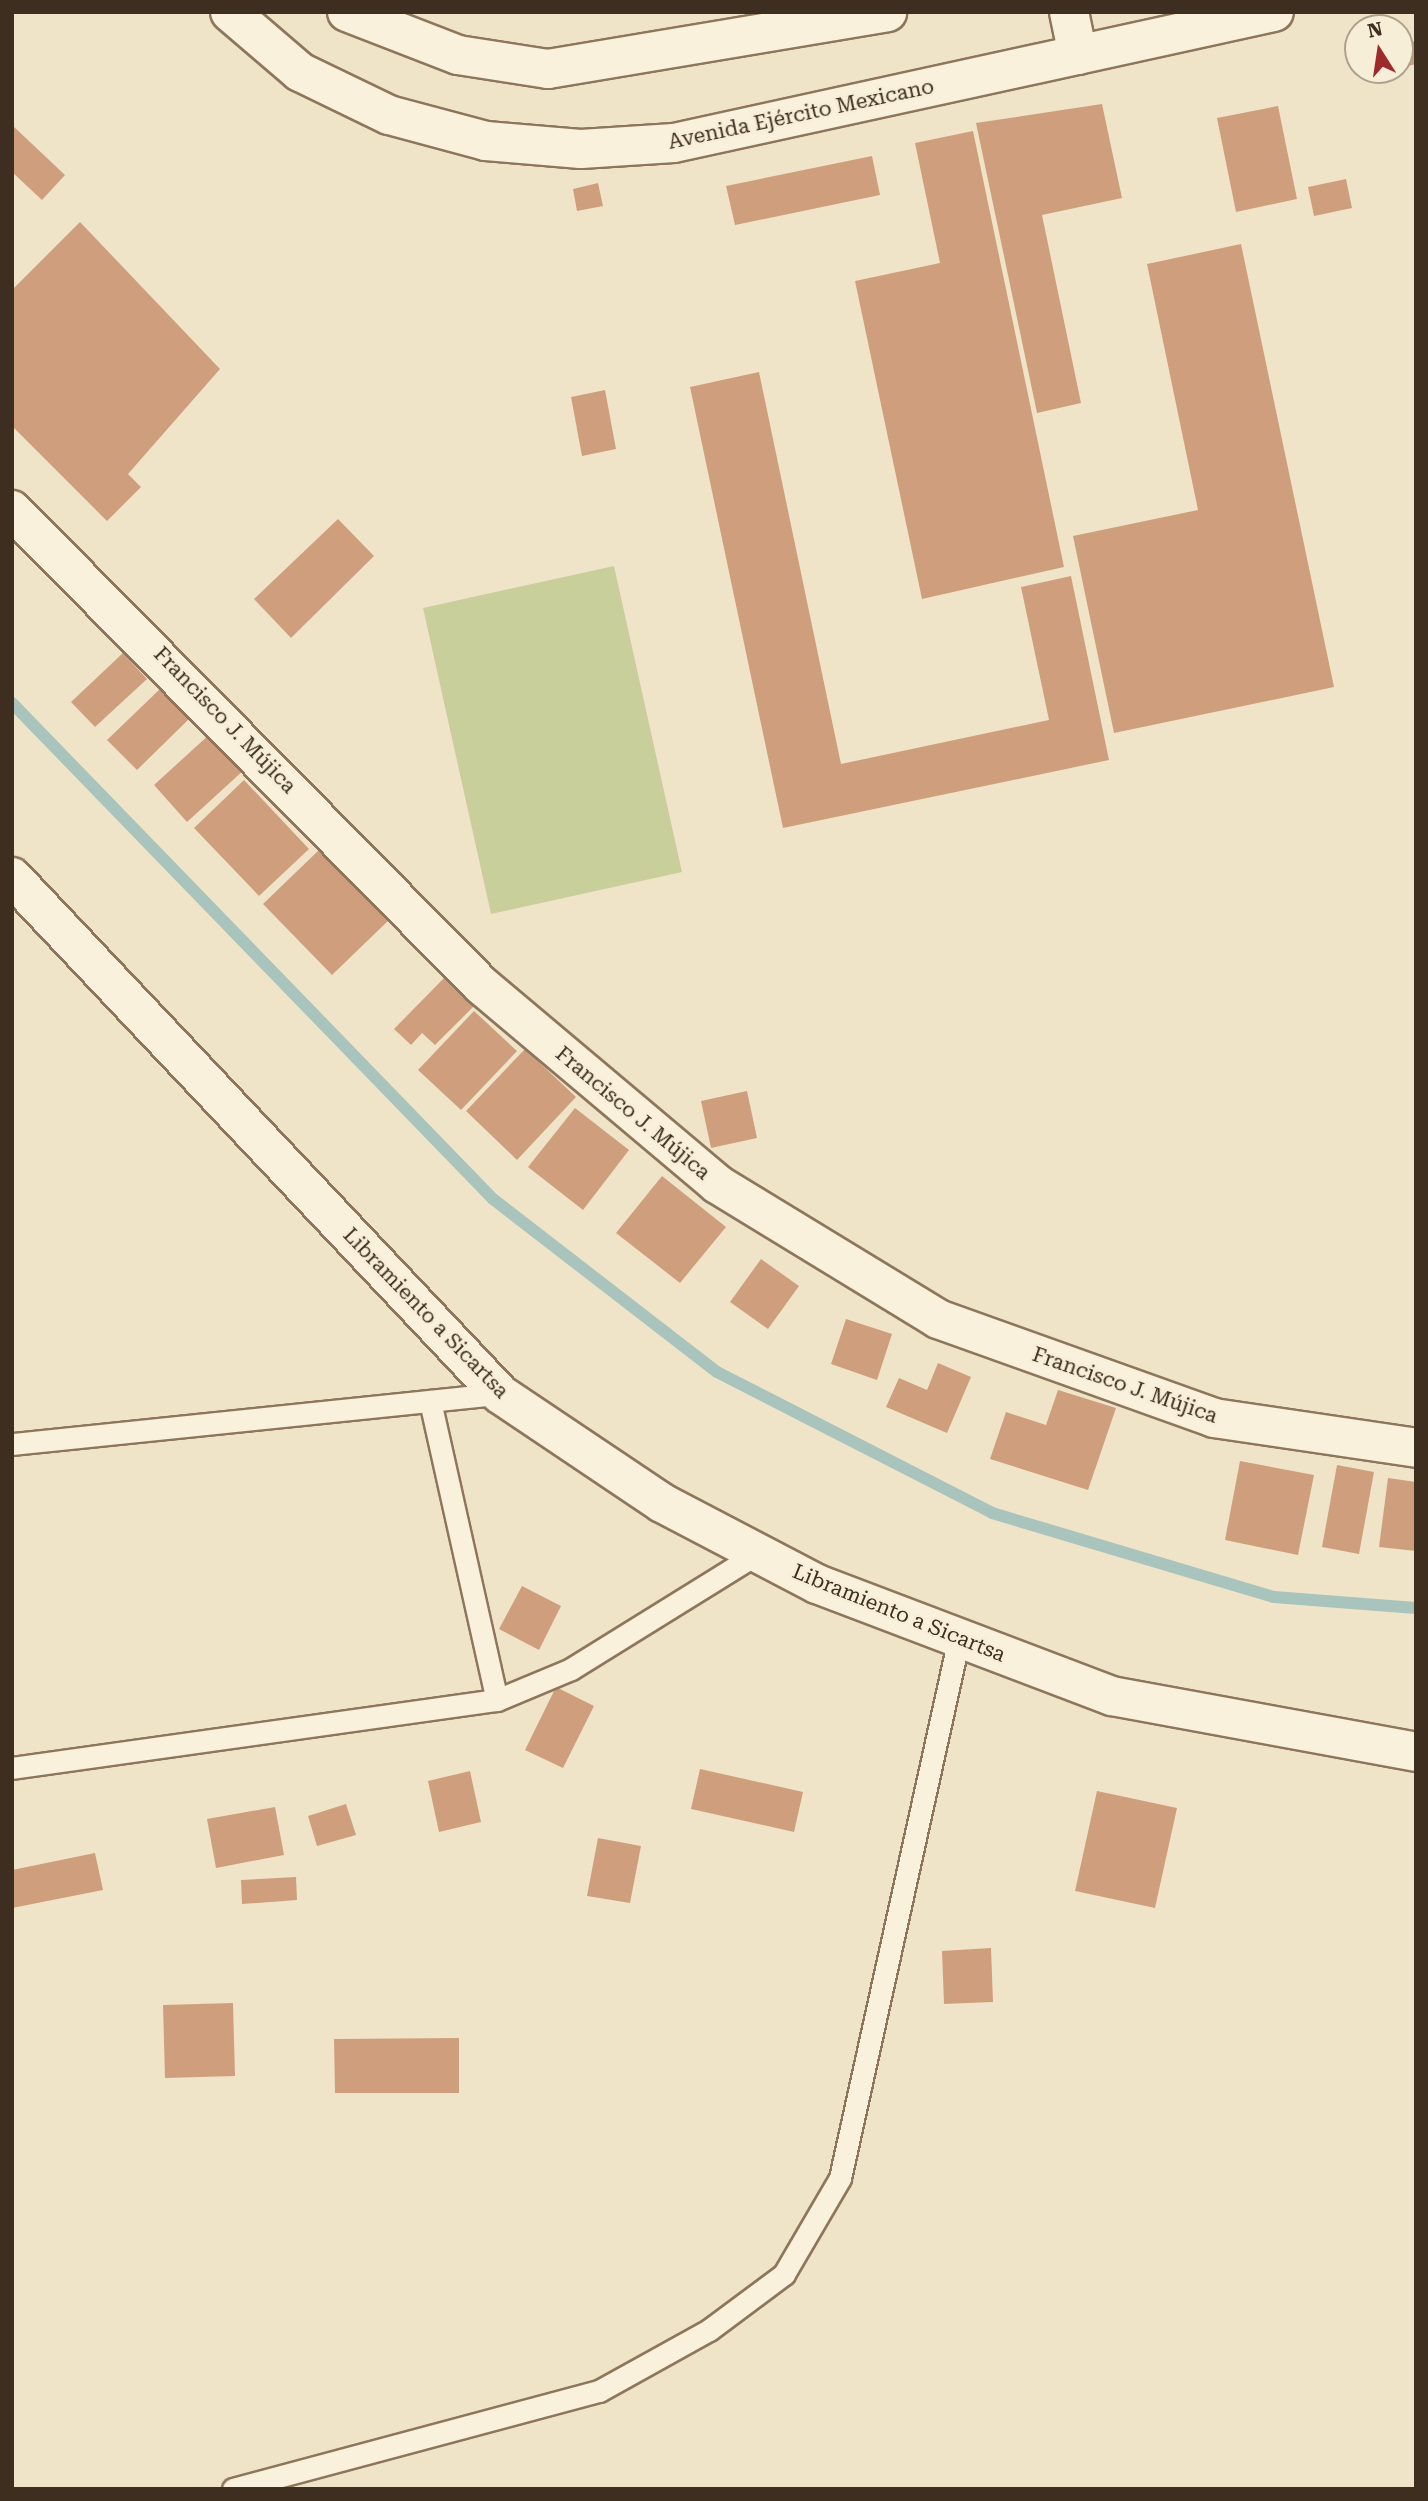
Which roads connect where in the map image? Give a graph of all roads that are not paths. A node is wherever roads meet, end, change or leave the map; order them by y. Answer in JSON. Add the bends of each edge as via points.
{"nodes":[{"id":1,"x":230,"y":12,"type":"edge"},
{"id":2,"x":347,"y":12,"type":"edge"},
{"id":3,"x":887,"y":12,"type":"edge"},
{"id":4,"x":1069,"y":12,"type":"edge"},
{"id":5,"x":1274,"y":12,"type":"edge"},
{"id":6,"x":803,"y":21,"type":"edge"},
{"id":7,"x":1079,"y":55,"type":"junction"},
{"id":8,"x":12,"y":510,"type":"edge"},
{"id":9,"x":12,"y":877,"type":"edge"},
{"id":10,"x":500,"y":1394,"type":"junction"},
{"id":11,"x":429,"y":1401,"type":"junction"},
{"id":12,"x":12,"y":1444,"type":"edge"},
{"id":13,"x":1416,"y":1448,"type":"edge"},
{"id":14,"x":758,"y":1553,"type":"junction"},
{"id":15,"x":959,"y":1638,"type":"junction"},
{"id":16,"x":497,"y":1700,"type":"junction"},
{"id":17,"x":1416,"y":1752,"type":"edge"},
{"id":18,"x":12,"y":1768,"type":"edge"},
{"id":19,"x":233,"y":2489,"type":"edge"}],
"edges":[{"from":1,"to":7,"type":"street","name":"Avenida Ejército Mexicano","via":[[300,72],[389,115],[486,141],[580,149],[674,143]]},
{"from":2,"to":6,"type":"street","via":[[458,55],[548,69]]},
{"from":3,"to":6,"type":"street"},
{"from":4,"to":7,"type":"street"},
{"from":5,"to":7,"type":"street","name":"Avenida Ejército Mexicano"},
{"from":8,"to":13,"type":"street","name":"Francisco J. Mújica","via":[[481,985],[717,1184],[938,1319],[1214,1418]]},
{"from":9,"to":10,"type":"street","name":"Libramiento a Sicartsa"},
{"from":10,"to":11,"type":"lane"},
{"from":10,"to":14,"type":"street","name":"Libramiento a Sicartsa","via":[[662,1503]]},
{"from":11,"to":12,"type":"lane"},
{"from":11,"to":16,"type":"lane"},
{"from":14,"to":15,"type":"street","name":"Libramiento a Sicartsa","via":[[817,1584]]},
{"from":14,"to":16,"type":"lane","via":[[571,1669]]},
{"from":15,"to":17,"type":"street","name":"Libramiento a Sicartsa","via":[[1112,1696]]},
{"from":15,"to":19,"type":"lane","via":[[840,2178],[784,2274],[709,2330],[599,2391]]},
{"from":16,"to":18,"type":"lane"}]}
